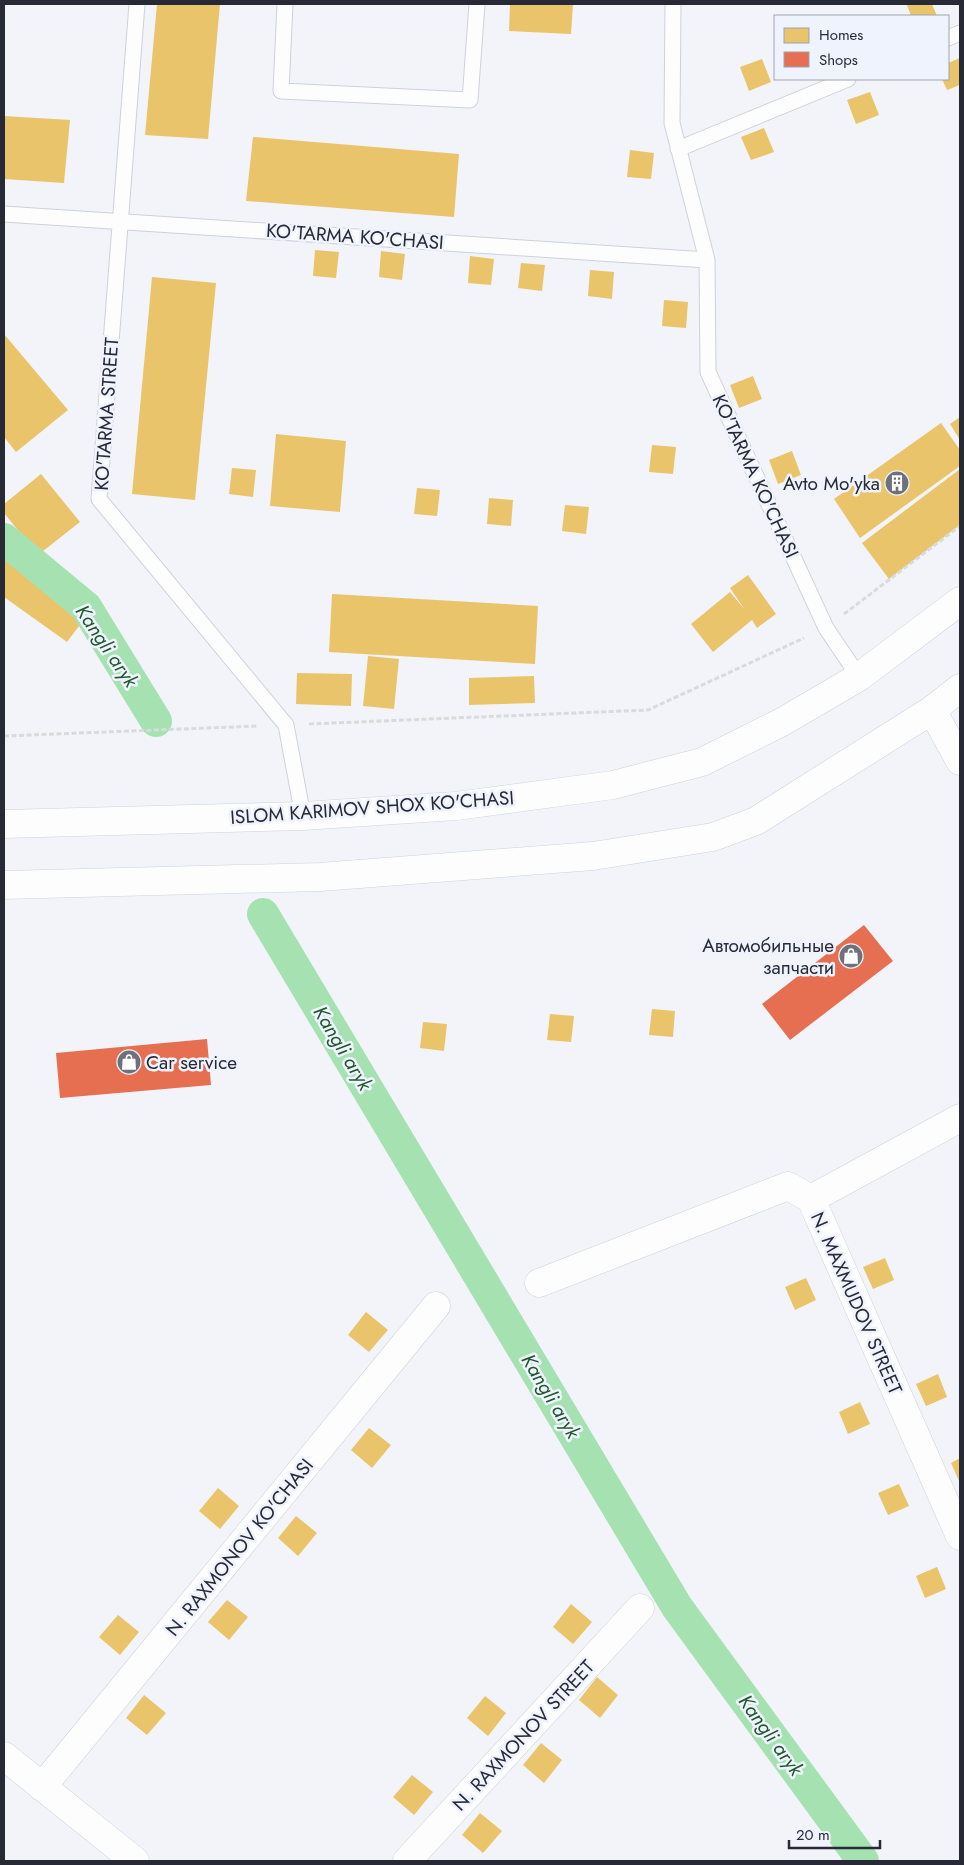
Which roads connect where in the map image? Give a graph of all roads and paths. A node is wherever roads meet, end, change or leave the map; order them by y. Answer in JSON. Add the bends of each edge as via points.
{"nodes":[{"id":1,"x":137,"y":4,"type":"edge"},
{"id":2,"x":285,"y":4,"type":"edge"},
{"id":3,"x":477,"y":4,"type":"edge"},
{"id":4,"x":673,"y":4,"type":"edge"},
{"id":5,"x":846,"y":80,"type":"edge"},
{"id":6,"x":678,"y":149,"type":"junction"},
{"id":7,"x":4,"y":214,"type":"edge"},
{"id":8,"x":120,"y":220,"type":"junction"},
{"id":9,"x":707,"y":260,"type":"junction"},
{"id":10,"x":960,"y":526,"type":"edge"},
{"id":11,"x":960,"y":601,"type":"edge"},
{"id":12,"x":826,"y":628,"type":"junction"},
{"id":13,"x":859,"y":678,"type":"junction"},
{"id":14,"x":960,"y":688,"type":"edge"},
{"id":15,"x":932,"y":710,"type":"junction"},
{"id":16,"x":286,"y":725,"type":"junction"},
{"id":17,"x":4,"y":736,"type":"edge"},
{"id":18,"x":960,"y":761,"type":"edge"},
{"id":19,"x":303,"y":816,"type":"junction"},
{"id":20,"x":4,"y":824,"type":"edge"},
{"id":21,"x":4,"y":885,"type":"edge"},
{"id":22,"x":960,"y":1118,"type":"edge"},
{"id":23,"x":811,"y":1199,"type":"junction"},
{"id":24,"x":539,"y":1283,"type":"dead end"},
{"id":25,"x":436,"y":1306,"type":"dead end"},
{"id":26,"x":960,"y":1536,"type":"edge"},
{"id":27,"x":640,"y":1608,"type":"dead end"},
{"id":28,"x":4,"y":1756,"type":"edge"},
{"id":29,"x":42,"y":1787,"type":"junction"},
{"id":30,"x":135,"y":1861,"type":"edge"},
{"id":31,"x":407,"y":1861,"type":"edge"}],
"edges":[{"from":1,"to":8,"type":"lane","name":"KO'TARMA STREET"},
{"from":2,"to":3,"type":"lane","via":[[281,91],[470,100]]},
{"from":4,"to":6,"type":"lane","name":"KO'TARMA KO'CHASI","via":[[672,122]]},
{"from":5,"to":6,"type":"lane"},
{"from":6,"to":9,"type":"lane","name":"KO'TARMA KO'CHASI"},
{"from":7,"to":8,"type":"lane","name":"KO'TARMA KO'CHASI"},
{"from":8,"to":9,"type":"lane","name":"KO'TARMA KO'CHASI"},
{"from":8,"to":16,"type":"lane","name":"KO'TARMA STREET","via":[[99,499]]},
{"from":9,"to":12,"type":"lane","name":"KO'TARMA KO'CHASI","via":[[708,372]]},
{"from":10,"to":12,"type":"path"},
{"from":11,"to":13,"type":"main road","name":"ISLOM KARIMOV SHOX KO'CHASI"},
{"from":12,"to":13,"type":"lane","name":"KO'TARMA KO'CHASI"},
{"from":12,"to":16,"type":"path","via":[[648,710]]},
{"from":13,"to":19,"type":"main road","name":"ISLOM KARIMOV SHOX KO'CHASI","via":[[702,762],[613,785],[456,806]]},
{"from":14,"to":15,"type":"main road"},
{"from":15,"to":18,"type":"main road"},
{"from":15,"to":21,"type":"main road","via":[[756,821],[713,837],[593,856],[320,877]]},
{"from":16,"to":17,"type":"path"},
{"from":16,"to":19,"type":"lane","name":"KO'TARMA STREET"},
{"from":19,"to":20,"type":"main road","name":"ISLOM KARIMOV SHOX KO'CHASI"},
{"from":22,"to":23,"type":"main road","name":"N. MAXMUDOV STREET"},
{"from":23,"to":24,"type":"main road","via":[[788,1186]]},
{"from":23,"to":26,"type":"main road","name":"N. MAXMUDOV STREET"},
{"from":25,"to":29,"type":"main road","name":"N. RAXMONOV KO'CHASI"},
{"from":27,"to":31,"type":"main road","name":"N. RAXMONOV STREET"},
{"from":28,"to":29,"type":"main road"},
{"from":29,"to":30,"type":"main road"}]}
